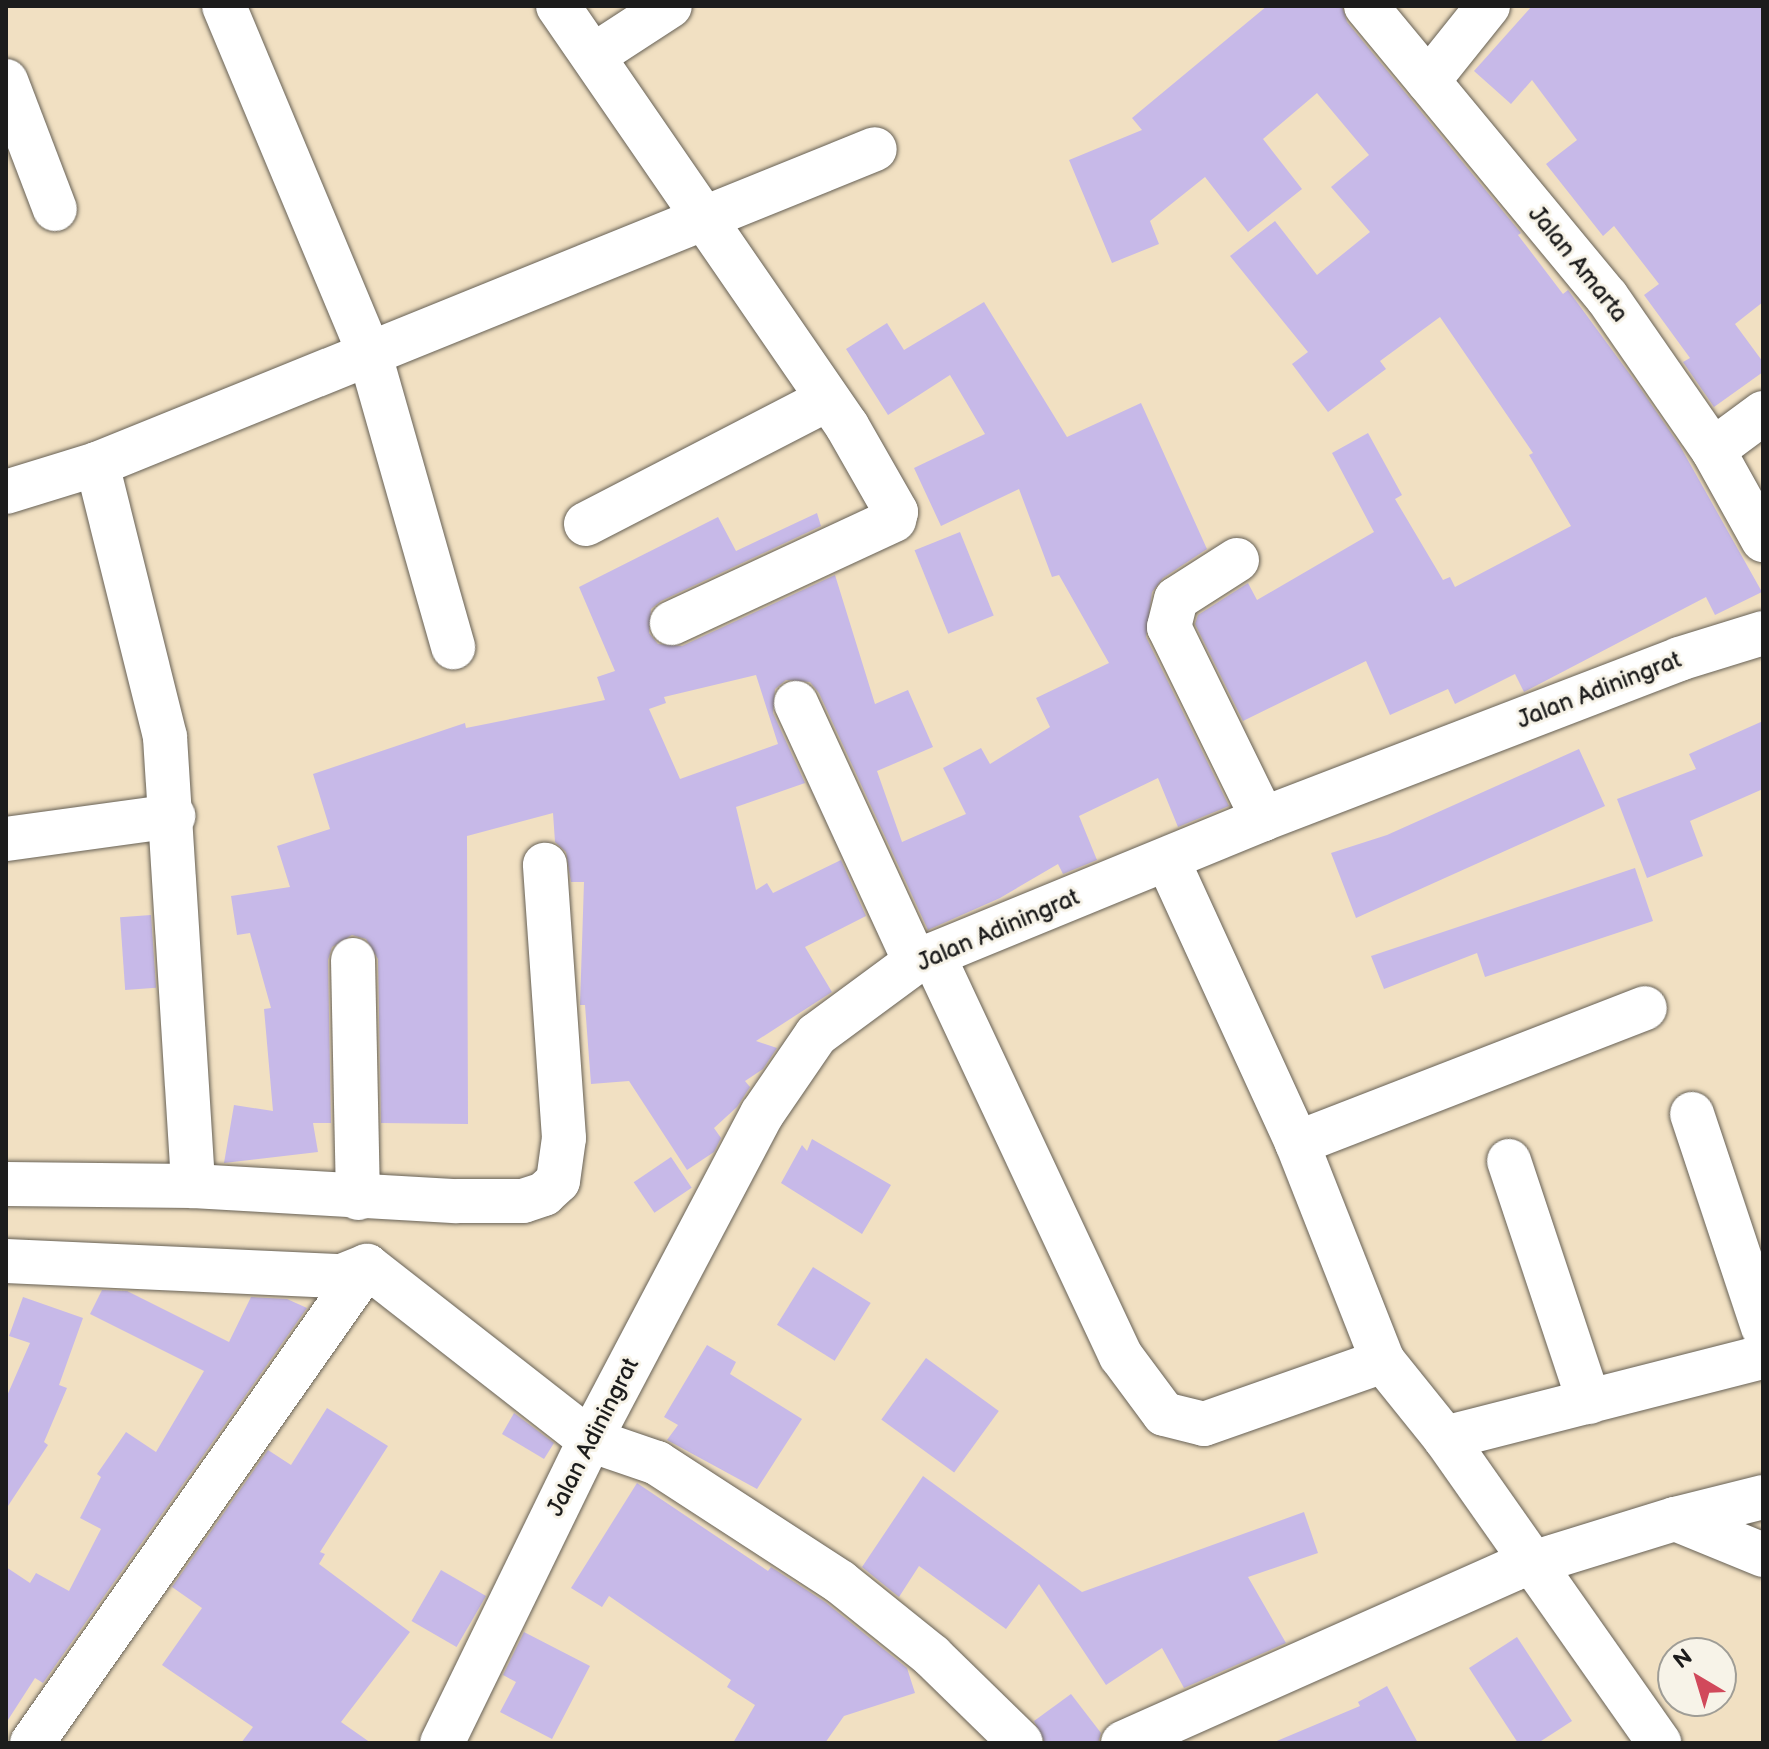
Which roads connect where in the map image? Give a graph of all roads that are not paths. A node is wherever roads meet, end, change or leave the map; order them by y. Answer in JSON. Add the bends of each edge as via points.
{"nodes":[{"id":1,"x":224,"y":6,"type":"edge"},
{"id":2,"x":558,"y":6,"type":"edge"},
{"id":3,"x":670,"y":6,"type":"edge"},
{"id":4,"x":1366,"y":6,"type":"edge"},
{"id":5,"x":1488,"y":6,"type":"edge"},
{"id":6,"x":596,"y":54,"type":"junction"},
{"id":7,"x":6,"y":81,"type":"edge"},
{"id":8,"x":1428,"y":81,"type":"junction"},
{"id":9,"x":875,"y":149,"type":"dead end"},
{"id":10,"x":55,"y":209,"type":"dead end"},
{"id":11,"x":704,"y":220,"type":"junction"},
{"id":12,"x":370,"y":355,"type":"junction"},
{"id":13,"x":826,"y":400,"type":"junction"},
{"id":14,"x":1763,"y":413,"type":"edge"},
{"id":15,"x":1713,"y":450,"type":"junction"},
{"id":16,"x":97,"y":464,"type":"junction"},
{"id":17,"x":6,"y":492,"type":"edge"},
{"id":18,"x":586,"y":524,"type":"dead end"},
{"id":19,"x":1763,"y":540,"type":"edge"},
{"id":20,"x":1237,"y":560,"type":"dead end"},
{"id":21,"x":672,"y":623,"type":"dead end"},
{"id":22,"x":1763,"y":633,"type":"edge"},
{"id":23,"x":453,"y":647,"type":"dead end"},
{"id":24,"x":796,"y":703,"type":"dead end"},
{"id":25,"x":173,"y":816,"type":"junction"},
{"id":26,"x":1263,"y":819,"type":"junction"},
{"id":27,"x":6,"y":839,"type":"edge"},
{"id":28,"x":1168,"y":861,"type":"junction"},
{"id":29,"x":545,"y":865,"type":"dead end"},
{"id":30,"x":924,"y":958,"type":"junction"},
{"id":31,"x":353,"y":960,"type":"dead end"},
{"id":32,"x":1645,"y":1008,"type":"dead end"},
{"id":33,"x":1692,"y":1114,"type":"dead end"},
{"id":34,"x":1297,"y":1143,"type":"junction"},
{"id":35,"x":1509,"y":1161,"type":"dead end"},
{"id":36,"x":6,"y":1184,"type":"edge"},
{"id":37,"x":193,"y":1186,"type":"junction"},
{"id":38,"x":358,"y":1198,"type":"junction"},
{"id":39,"x":6,"y":1261,"type":"edge"},
{"id":40,"x":367,"y":1266,"type":"junction"},
{"id":41,"x":1763,"y":1328,"type":"edge"},
{"id":42,"x":1763,"y":1357,"type":"edge"},
{"id":43,"x":1383,"y":1361,"type":"junction"},
{"id":44,"x":1589,"y":1402,"type":"junction"},
{"id":45,"x":1445,"y":1438,"type":"junction"},
{"id":46,"x":590,"y":1440,"type":"junction"},
{"id":47,"x":1763,"y":1497,"type":"edge"},
{"id":48,"x":1675,"y":1519,"type":"junction"},
{"id":49,"x":1763,"y":1555,"type":"edge"},
{"id":50,"x":1534,"y":1561,"type":"junction"},
{"id":51,"x":32,"y":1743,"type":"edge"},
{"id":52,"x":442,"y":1743,"type":"edge"},
{"id":53,"x":1021,"y":1743,"type":"edge"},
{"id":54,"x":1123,"y":1743,"type":"edge"},
{"id":55,"x":1659,"y":1743,"type":"edge"}],
"edges":[{"from":1,"to":12,"type":"street"},
{"from":2,"to":6,"type":"street"},
{"from":3,"to":6,"type":"street"},
{"from":4,"to":8,"type":"street","name":"Jalan Amarta"},
{"from":5,"to":8,"type":"street"},
{"from":6,"to":11,"type":"street"},
{"from":7,"to":10,"type":"street"},
{"from":8,"to":15,"type":"street","name":"Jalan Amarta","via":[[1607,297]]},
{"from":9,"to":11,"type":"street","via":[[776,185]]},
{"from":11,"to":12,"type":"street"},
{"from":11,"to":13,"type":"street"},
{"from":12,"to":16,"type":"street"},
{"from":12,"to":23,"type":"street"},
{"from":13,"to":18,"type":"street"},
{"from":13,"to":21,"type":"street","via":[[896,512],[894,520]]},
{"from":14,"to":15,"type":"street"},
{"from":15,"to":19,"type":"street","name":"Jalan Amarta"},
{"from":16,"to":17,"type":"street"},
{"from":16,"to":25,"type":"street","via":[[165,737]]},
{"from":20,"to":26,"type":"street","via":[[1176,599],[1169,627]]},
{"from":22,"to":26,"type":"street","name":"Jalan Adiningrat","via":[[1679,659]]},
{"from":24,"to":30,"type":"street"},
{"from":25,"to":27,"type":"street"},
{"from":25,"to":37,"type":"street"},
{"from":26,"to":28,"type":"street","name":"Jalan Adiningrat"},
{"from":28,"to":30,"type":"street","name":"Jalan Adiningrat"},
{"from":28,"to":34,"type":"street"},
{"from":29,"to":38,"type":"street","via":[[564,1138],[558,1181],[544,1194],[523,1201]]},
{"from":30,"to":43,"type":"street","via":[[1121,1356],[1164,1414],[1204,1424]]},
{"from":30,"to":46,"type":"street","name":"Jalan Adiningrat","via":[[816,1035],[792,1062]]},
{"from":31,"to":38,"type":"street"},
{"from":32,"to":34,"type":"street"},
{"from":33,"to":41,"type":"street"},
{"from":34,"to":43,"type":"street"},
{"from":35,"to":44,"type":"street"},
{"from":36,"to":37,"type":"street"},
{"from":37,"to":38,"type":"street"},
{"from":39,"to":40,"type":"street","via":[[342,1276]]},
{"from":40,"to":46,"type":"street"},
{"from":40,"to":51,"type":"street"},
{"from":42,"to":44,"type":"street"},
{"from":43,"to":45,"type":"street"},
{"from":44,"to":45,"type":"street"},
{"from":45,"to":50,"type":"street"},
{"from":46,"to":52,"type":"street","name":"Jalan Adiningrat"},
{"from":46,"to":53,"type":"street","via":[[657,1463],[840,1582],[932,1656]]},
{"from":47,"to":48,"type":"street"},
{"from":48,"to":49,"type":"street"},
{"from":48,"to":50,"type":"street"},
{"from":50,"to":54,"type":"street"},
{"from":50,"to":55,"type":"street"}]}
